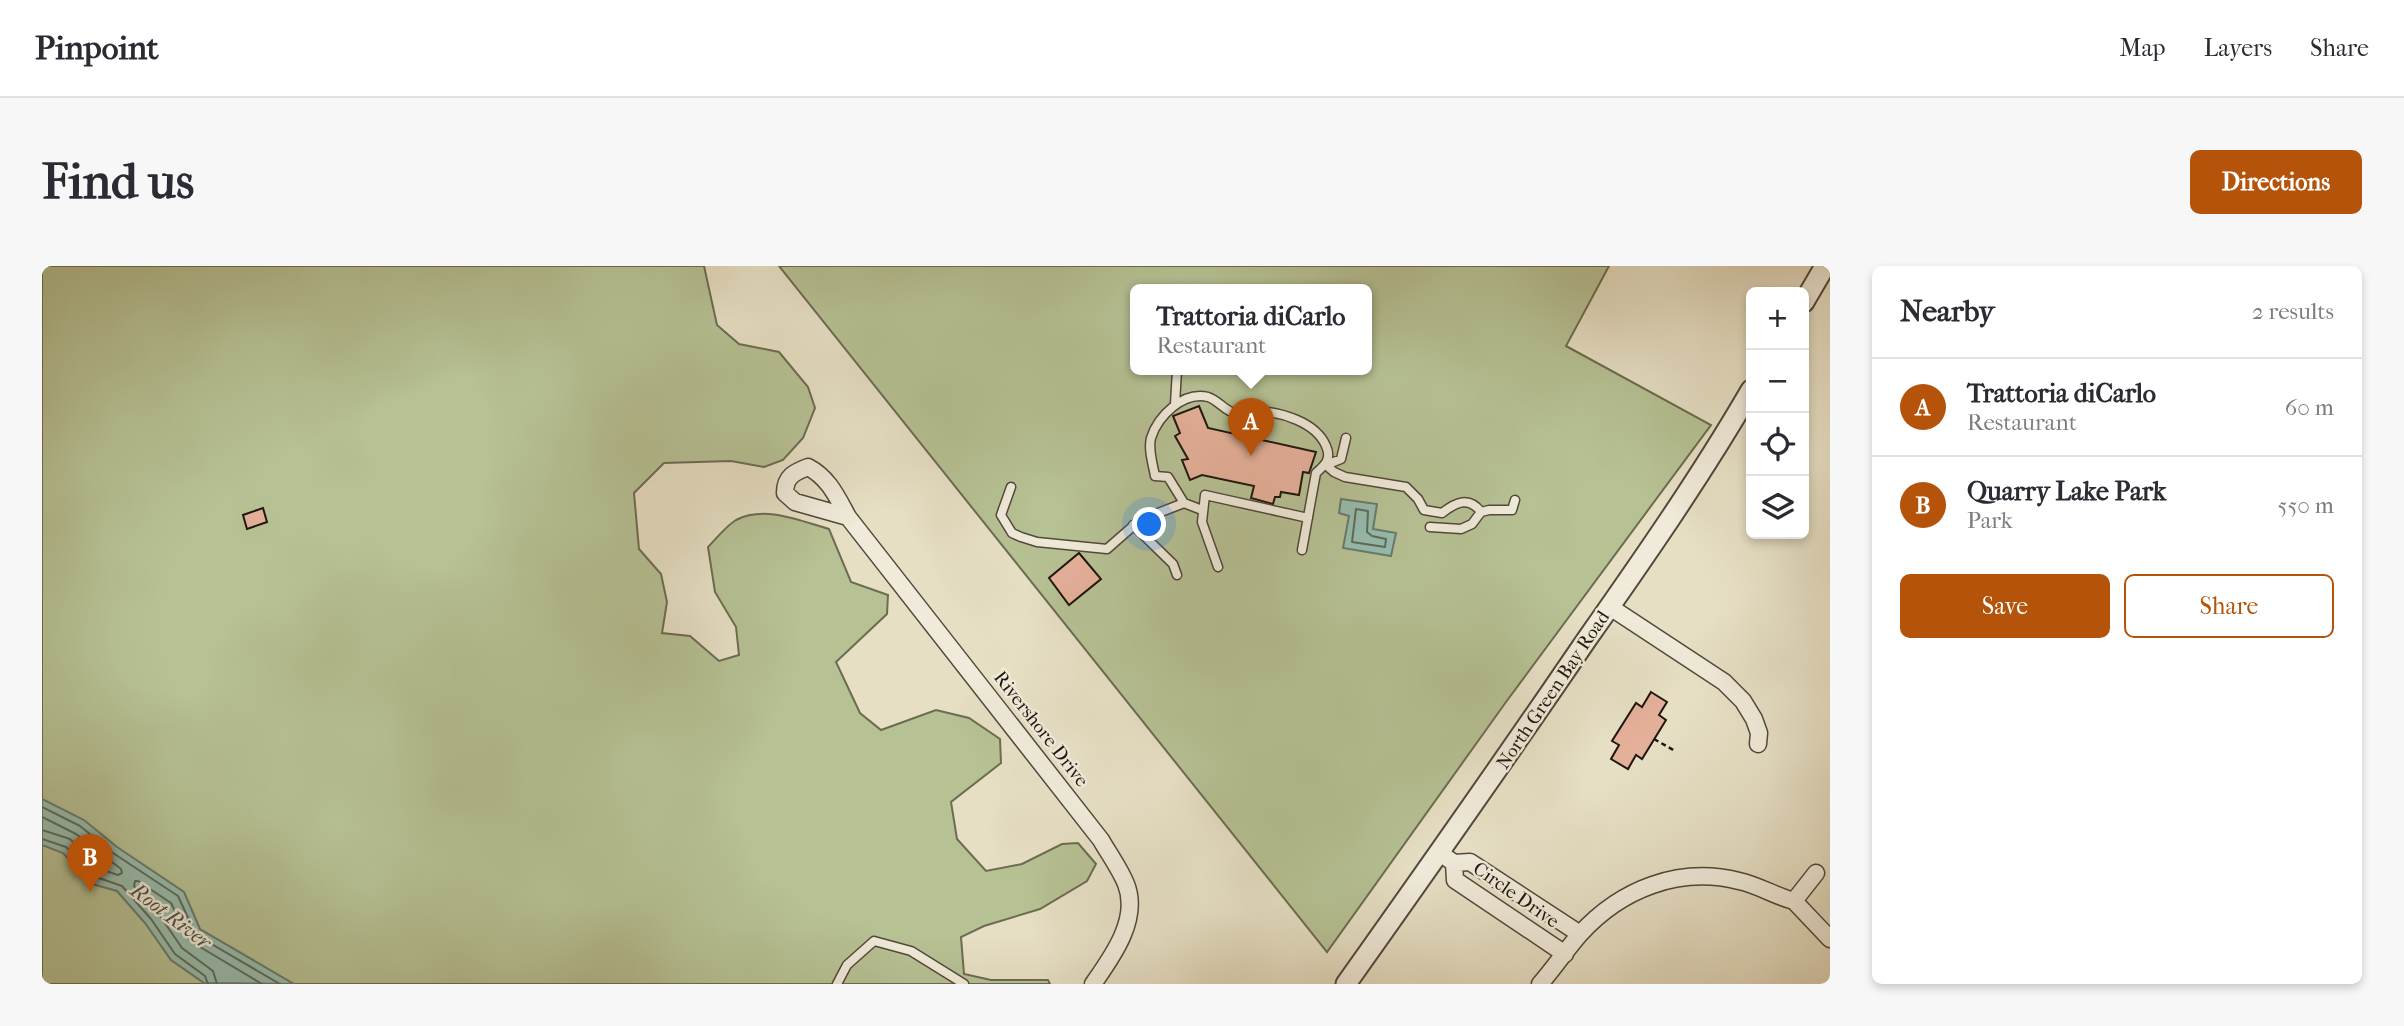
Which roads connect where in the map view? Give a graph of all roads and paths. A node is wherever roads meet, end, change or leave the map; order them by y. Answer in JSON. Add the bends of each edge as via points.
{"nodes":[{"id":1,"x":1825,"y":266,"type":"edge"},
{"id":2,"x":1809,"y":293,"type":"edge"},
{"id":3,"x":1177,"y":375,"type":"edge"},
{"id":4,"x":1746,"y":398,"type":"edge"},
{"id":5,"x":1175,"y":404,"type":"junction"},
{"id":6,"x":1346,"y":438,"type":"dead end"},
{"id":7,"x":1326,"y":465,"type":"junction"},
{"id":8,"x":1011,"y":487,"type":"dead end"},
{"id":9,"x":1515,"y":500,"type":"dead end"},
{"id":10,"x":1184,"y":503,"type":"junction"},
{"id":11,"x":1202,"y":510,"type":"junction"},
{"id":12,"x":1481,"y":512,"type":"junction"},
{"id":13,"x":848,"y":517,"type":"dead end"},
{"id":14,"x":1308,"y":518,"type":"junction"},
{"id":15,"x":1133,"y":525,"type":"junction"},
{"id":16,"x":1430,"y":527,"type":"dead end"},
{"id":17,"x":1302,"y":550,"type":"dead end"},
{"id":18,"x":1218,"y":567,"type":"dead end"},
{"id":19,"x":1177,"y":575,"type":"dead end"},
{"id":20,"x":1610,"y":607,"type":"junction"},
{"id":21,"x":1654,"y":739,"type":"dead end"},
{"id":22,"x":1758,"y":744,"type":"dead end"},
{"id":23,"x":1675,"y":751,"type":"dead end"},
{"id":24,"x":1447,"y":858,"type":"junction"},
{"id":25,"x":1816,"y":873,"type":"dead end"},
{"id":26,"x":1794,"y":901,"type":"junction"},
{"id":27,"x":1580,"y":934,"type":"junction"},
{"id":28,"x":1830,"y":939,"type":"edge"},
{"id":29,"x":1565,"y":954,"type":"junction"},
{"id":30,"x":837,"y":984,"type":"edge"},
{"id":31,"x":964,"y":984,"type":"edge"},
{"id":32,"x":1093,"y":984,"type":"edge"},
{"id":33,"x":1346,"y":984,"type":"edge"},
{"id":34,"x":1540,"y":984,"type":"edge"}],
"edges":[{"from":1,"to":2,"type":"street"},
{"from":3,"to":5,"type":"lane"},
{"from":4,"to":20,"type":"street","name":"North Green Bay Road"},
{"from":5,"to":7,"type":"lane","via":[[1208,397],[1233,413],[1256,411],[1304,423],[1327,448]]},
{"from":5,"to":10,"type":"lane","via":[[1161,421],[1150,449],[1155,476],[1168,477]]},
{"from":6,"to":7,"type":"lane","via":[[1341,459]]},
{"from":7,"to":12,"type":"lane","via":[[1345,477],[1406,487],[1424,510],[1442,513],[1467,502]]},
{"from":7,"to":14,"type":"lane","via":[[1316,473]]},
{"from":8,"to":15,"type":"lane","via":[[1001,515],[1012,533],[1037,542],[1107,549]]},
{"from":9,"to":12,"type":"lane","via":[[1512,510]]},
{"from":10,"to":11,"type":"lane"},
{"from":10,"to":15,"type":"lane"},
{"from":11,"to":14,"type":"lane","via":[[1205,495]]},
{"from":11,"to":18,"type":"lane"},
{"from":12,"to":16,"type":"lane","via":[[1461,529]]},
{"from":13,"to":32,"type":"street","name":"Rivershore Drive","via":[[1101,840],[1127,885],[1129,912],[1119,944]]},
{"from":14,"to":17,"type":"lane"},
{"from":15,"to":19,"type":"lane","via":[[1173,564]]},
{"from":20,"to":22,"type":"street","via":[[1724,682],[1754,719]]},
{"from":20,"to":24,"type":"street","name":"North Green Bay Road"},
{"from":21,"to":23,"type":"path"},
{"from":24,"to":27,"type":"street","name":"Circle Drive","via":[[1470,862]]},
{"from":24,"to":29,"type":"street","name":"Circle Drive","via":[[1455,880]]},
{"from":24,"to":33,"type":"street","name":"North Green Bay Road"},
{"from":25,"to":26,"type":"street"},
{"from":26,"to":27,"type":"street","via":[[1739,881],[1690,875],[1644,887],[1613,904]]},
{"from":26,"to":28,"type":"street"},
{"from":27,"to":29,"type":"street"},
{"from":29,"to":34,"type":"street"},
{"from":30,"to":31,"type":"lane","via":[[847,965],[874,941],[911,951]]}]}
